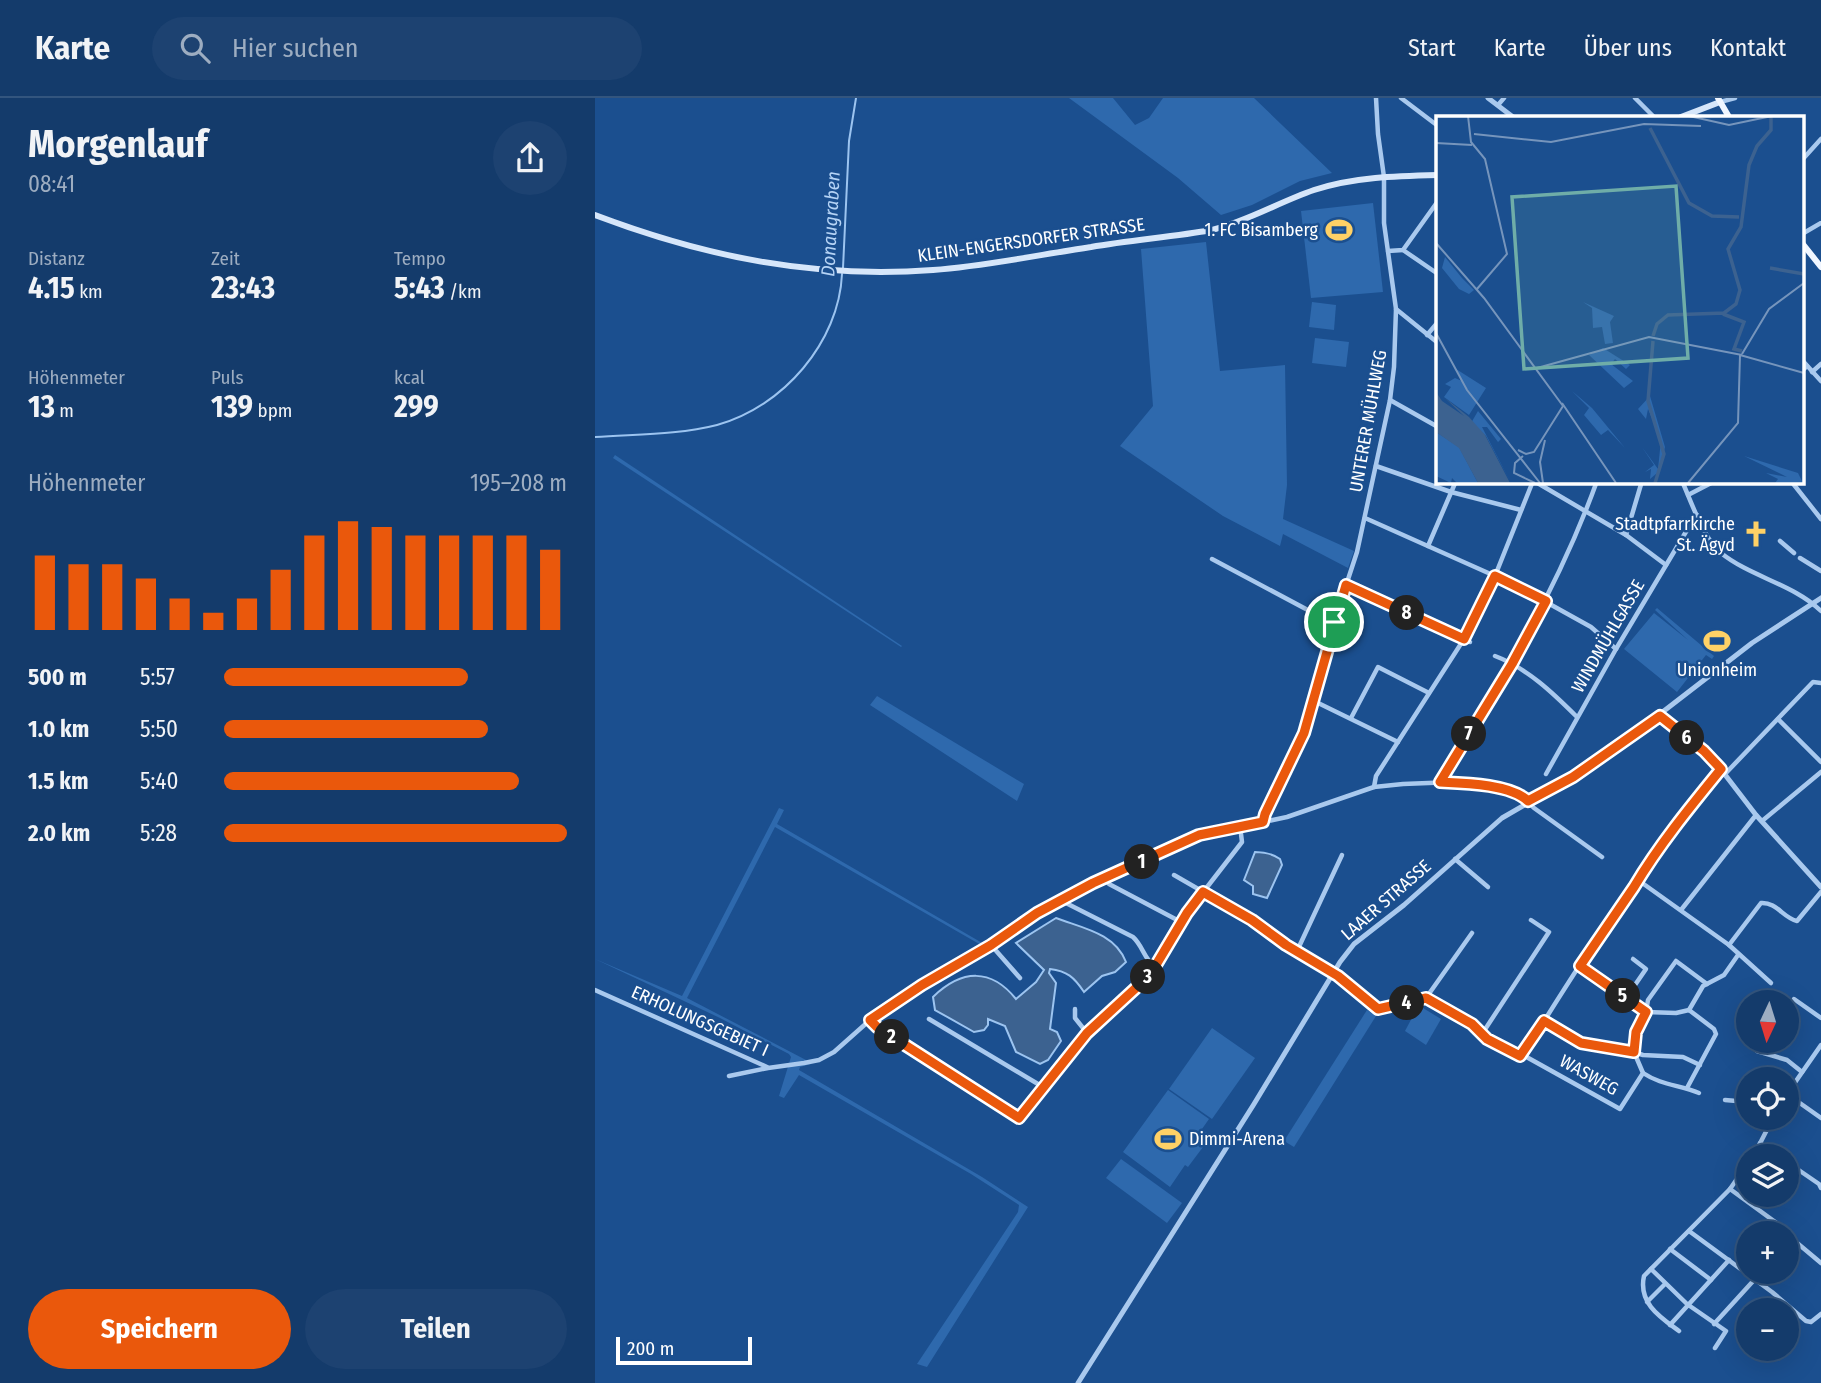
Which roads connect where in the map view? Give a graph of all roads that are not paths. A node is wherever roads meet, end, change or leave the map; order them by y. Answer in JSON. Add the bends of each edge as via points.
{"nodes":[{"id":1,"x":1376,"y":98,"type":"edge"},
{"id":2,"x":1401,"y":98,"type":"edge"},
{"id":3,"x":1488,"y":98,"type":"edge"},
{"id":4,"x":1504,"y":98,"type":"edge"},
{"id":5,"x":1635,"y":98,"type":"edge"},
{"id":6,"x":1735,"y":98,"type":"edge"},
{"id":7,"x":1719,"y":100,"type":"edge"},
{"id":8,"x":1498,"y":106,"type":"junction"},
{"id":9,"x":1512,"y":116,"type":"edge"},
{"id":10,"x":1653,"y":116,"type":"edge"},
{"id":11,"x":1683,"y":116,"type":"edge"},
{"id":12,"x":1728,"y":116,"type":"edge"},
{"id":13,"x":1436,"y":124,"type":"edge"},
{"id":14,"x":1821,"y":139,"type":"edge"},
{"id":15,"x":1804,"y":158,"type":"edge"},
{"id":16,"x":1436,"y":175,"type":"edge"},
{"id":17,"x":1384,"y":177,"type":"junction"},
{"id":18,"x":1436,"y":201,"type":"edge"},
{"id":19,"x":595,"y":215,"type":"edge"},
{"id":20,"x":1821,"y":223,"type":"edge"},
{"id":21,"x":1804,"y":233,"type":"edge"},
{"id":22,"x":1804,"y":246,"type":"edge"},
{"id":23,"x":1403,"y":250,"type":"junction"},
{"id":24,"x":1388,"y":251,"type":"junction"},
{"id":25,"x":1821,"y":267,"type":"edge"},
{"id":26,"x":1436,"y":273,"type":"edge"},
{"id":27,"x":1396,"y":309,"type":"junction"},
{"id":28,"x":1436,"y":324,"type":"edge"},
{"id":29,"x":1427,"y":335,"type":"junction"},
{"id":30,"x":1436,"y":342,"type":"edge"},
{"id":31,"x":1804,"y":362,"type":"edge"},
{"id":32,"x":1821,"y":365,"type":"edge"},
{"id":33,"x":1807,"y":366,"type":"junction"},
{"id":34,"x":1804,"y":370,"type":"edge"},
{"id":35,"x":1812,"y":372,"type":"junction"},
{"id":36,"x":1821,"y":381,"type":"edge"},
{"id":37,"x":1390,"y":400,"type":"junction"},
{"id":38,"x":1436,"y":427,"type":"edge"},
{"id":39,"x":1376,"y":466,"type":"junction"},
{"id":40,"x":1455,"y":483,"type":"edge"},
{"id":41,"x":1532,"y":483,"type":"edge"},
{"id":42,"x":1536,"y":483,"type":"edge"},
{"id":43,"x":1596,"y":483,"type":"edge"},
{"id":44,"x":1641,"y":483,"type":"edge"},
{"id":45,"x":1683,"y":483,"type":"edge"},
{"id":46,"x":1710,"y":483,"type":"edge"},
{"id":47,"x":1793,"y":483,"type":"edge"},
{"id":48,"x":1451,"y":492,"type":"junction"},
{"id":49,"x":1688,"y":495,"type":"junction"},
{"id":50,"x":1521,"y":510,"type":"junction"},
{"id":51,"x":1586,"y":512,"type":"junction"},
{"id":52,"x":1697,"y":515,"type":"junction"},
{"id":53,"x":1365,"y":518,"type":"junction"},
{"id":54,"x":1821,"y":519,"type":"edge"},
{"id":55,"x":1626,"y":535,"type":"junction"},
{"id":56,"x":1780,"y":541,"type":"dead end"},
{"id":57,"x":1428,"y":546,"type":"junction"},
{"id":58,"x":1794,"y":553,"type":"dead end"},
{"id":59,"x":1800,"y":558,"type":"dead end"},
{"id":60,"x":1212,"y":559,"type":"dead end"},
{"id":61,"x":1666,"y":565,"type":"junction"},
{"id":62,"x":1821,"y":571,"type":"edge"},
{"id":63,"x":1495,"y":576,"type":"junction"},
{"id":64,"x":1346,"y":585,"type":"junction"},
{"id":65,"x":1821,"y":598,"type":"edge"},
{"id":66,"x":1546,"y":601,"type":"junction"},
{"id":67,"x":1813,"y":604,"type":"junction"},
{"id":68,"x":1821,"y":611,"type":"edge"},
{"id":69,"x":1334,"y":624,"type":"junction"},
{"id":70,"x":1464,"y":639,"type":"junction"},
{"id":71,"x":1470,"y":642,"type":"dead end"},
{"id":72,"x":1616,"y":649,"type":"junction"},
{"id":73,"x":1495,"y":656,"type":"dead end"},
{"id":74,"x":1512,"y":664,"type":"junction"},
{"id":75,"x":1821,"y":682,"type":"edge"},
{"id":76,"x":1430,"y":692,"type":"junction"},
{"id":77,"x":1314,"y":701,"type":"junction"},
{"id":78,"x":1660,"y":716,"type":"junction"},
{"id":79,"x":1577,"y":717,"type":"junction"},
{"id":80,"x":1351,"y":718,"type":"junction"},
{"id":81,"x":1778,"y":719,"type":"junction"},
{"id":82,"x":1398,"y":743,"type":"junction"},
{"id":83,"x":1821,"y":762,"type":"edge"},
{"id":84,"x":1723,"y":771,"type":"junction"},
{"id":85,"x":1821,"y":772,"type":"edge"},
{"id":86,"x":1546,"y":774,"type":"dead end"},
{"id":87,"x":1440,"y":782,"type":"junction"},
{"id":88,"x":1374,"y":788,"type":"junction"},
{"id":89,"x":1528,"y":801,"type":"junction"},
{"id":90,"x":1756,"y":815,"type":"junction"},
{"id":91,"x":1762,"y":821,"type":"junction"},
{"id":92,"x":1263,"y":822,"type":"junction"},
{"id":93,"x":1240,"y":826,"type":"junction"},
{"id":94,"x":1342,"y":855,"type":"dead end"},
{"id":95,"x":1602,"y":858,"type":"dead end"},
{"id":96,"x":1455,"y":859,"type":"junction"},
{"id":97,"x":1174,"y":875,"type":"dead end"},
{"id":98,"x":1103,"y":878,"type":"junction"},
{"id":99,"x":1638,"y":880,"type":"junction"},
{"id":100,"x":1488,"y":887,"type":"dead end"},
{"id":101,"x":1821,"y":890,"type":"edge"},
{"id":102,"x":1203,"y":892,"type":"junction"},
{"id":103,"x":1060,"y":900,"type":"junction"},
{"id":104,"x":1681,"y":911,"type":"junction"},
{"id":105,"x":1531,"y":920,"type":"dead end"},
{"id":106,"x":1181,"y":922,"type":"junction"},
{"id":107,"x":1472,"y":933,"type":"dead end"},
{"id":108,"x":991,"y":945,"type":"junction"},
{"id":109,"x":1729,"y":945,"type":"junction"},
{"id":110,"x":1297,"y":951,"type":"junction"},
{"id":111,"x":1738,"y":955,"type":"junction"},
{"id":112,"x":1633,"y":959,"type":"dead end"},
{"id":113,"x":1580,"y":966,"type":"junction"},
{"id":114,"x":1155,"y":967,"type":"junction"},
{"id":115,"x":1333,"y":974,"type":"junction"},
{"id":116,"x":1020,"y":978,"type":"dead end"},
{"id":117,"x":1771,"y":983,"type":"dead end"},
{"id":118,"x":1707,"y":984,"type":"junction"},
{"id":119,"x":595,"y":990,"type":"edge"},
{"id":120,"x":1426,"y":998,"type":"junction"},
{"id":121,"x":1626,"y":998,"type":"junction"},
{"id":122,"x":1799,"y":1003,"type":"edge"},
{"id":123,"x":1075,"y":1009,"type":"dead end"},
{"id":124,"x":1689,"y":1010,"type":"junction"},
{"id":125,"x":1646,"y":1012,"type":"junction"},
{"id":126,"x":1821,"y":1018,"type":"edge"},
{"id":127,"x":929,"y":1019,"type":"dead end"},
{"id":128,"x":870,"y":1020,"type":"junction"},
{"id":129,"x":1544,"y":1021,"type":"junction"},
{"id":130,"x":1087,"y":1033,"type":"junction"},
{"id":131,"x":1482,"y":1034,"type":"junction"},
{"id":132,"x":1820,"y":1047,"type":"edge"},
{"id":133,"x":1634,"y":1052,"type":"junction"},
{"id":134,"x":1766,"y":1054,"type":"edge"},
{"id":135,"x":1523,"y":1055,"type":"junction"},
{"id":136,"x":1700,"y":1065,"type":"junction"},
{"id":137,"x":768,"y":1068,"type":"junction"},
{"id":138,"x":1802,"y":1072,"type":"junction"},
{"id":139,"x":1643,"y":1073,"type":"junction"},
{"id":140,"x":729,"y":1076,"type":"dead end"},
{"id":141,"x":1799,"y":1076,"type":"edge"},
{"id":142,"x":1043,"y":1087,"type":"junction"},
{"id":143,"x":1687,"y":1088,"type":"junction"},
{"id":144,"x":1699,"y":1093,"type":"dead end"},
{"id":145,"x":1725,"y":1100,"type":"dead end"},
{"id":146,"x":1736,"y":1101,"type":"edge"},
{"id":147,"x":1799,"y":1102,"type":"edge"},
{"id":148,"x":1821,"y":1118,"type":"edge"},
{"id":149,"x":1767,"y":1130,"type":"edge"},
{"id":150,"x":1760,"y":1143,"type":"edge"},
{"id":151,"x":1799,"y":1170,"type":"edge"},
{"id":152,"x":1736,"y":1180,"type":"edge"},
{"id":153,"x":1821,"y":1188,"type":"edge"},
{"id":154,"x":1730,"y":1189,"type":"junction"},
{"id":155,"x":1689,"y":1231,"type":"junction"},
{"id":156,"x":1670,"y":1249,"type":"junction"},
{"id":157,"x":1729,"y":1259,"type":"junction"},
{"id":158,"x":1821,"y":1263,"type":"edge"},
{"id":159,"x":1736,"y":1264,"type":"edge"},
{"id":160,"x":1650,"y":1269,"type":"junction"},
{"id":161,"x":1711,"y":1280,"type":"junction"},
{"id":162,"x":1665,"y":1284,"type":"junction"},
{"id":163,"x":1750,"y":1284,"type":"edge"},
{"id":164,"x":1761,"y":1284,"type":"edge"},
{"id":165,"x":1647,"y":1302,"type":"junction"},
{"id":166,"x":1687,"y":1304,"type":"junction"},
{"id":167,"x":1821,"y":1314,"type":"edge"},
{"id":168,"x":1714,"y":1324,"type":"junction"},
{"id":169,"x":1670,"y":1325,"type":"junction"},
{"id":170,"x":1679,"y":1331,"type":"dead end"},
{"id":171,"x":1715,"y":1348,"type":"dead end"},
{"id":172,"x":1078,"y":1383,"type":"edge"}],
"edges":[{"from":1,"to":17,"type":"street","name":"UNTERER MÜHLWEG"},
{"from":2,"to":13,"type":"street"},
{"from":3,"to":8,"type":"street"},
{"from":4,"to":8,"type":"street"},
{"from":5,"to":10,"type":"street"},
{"from":6,"to":7,"type":"street"},
{"from":7,"to":11,"type":"main road"},
{"from":7,"to":12,"type":"main road"},
{"from":8,"to":9,"type":"street"},
{"from":14,"to":15,"type":"street"},
{"from":16,"to":17,"type":"main road","name":"KLEIN-ENGERSDORFER STRASSE"},
{"from":17,"to":19,"type":"main road","name":"KLEIN-ENGERSDORFER STRASSE","via":[[1324,187],[1204,231],[946,269],[852,272],[772,264],[716,254]]},
{"from":17,"to":24,"type":"street","name":"UNTERER MÜHLWEG"},
{"from":18,"to":23,"type":"street"},
{"from":20,"to":21,"type":"street"},
{"from":22,"to":25,"type":"main road"},
{"from":23,"to":24,"type":"street"},
{"from":23,"to":26,"type":"street"},
{"from":24,"to":27,"type":"street","name":"UNTERER MÜHLWEG"},
{"from":27,"to":29,"type":"street"},
{"from":27,"to":37,"type":"street","name":"UNTERER MÜHLWEG"},
{"from":28,"to":29,"type":"street"},
{"from":29,"to":30,"type":"street"},
{"from":31,"to":33,"type":"street"},
{"from":32,"to":35,"type":"street"},
{"from":33,"to":34,"type":"street"},
{"from":33,"to":35,"type":"street"},
{"from":35,"to":36,"type":"street"},
{"from":37,"to":38,"type":"street"},
{"from":37,"to":39,"type":"street","name":"UNTERER MÜHLWEG"},
{"from":39,"to":48,"type":"street"},
{"from":39,"to":53,"type":"street","name":"UNTERER MÜHLWEG"},
{"from":40,"to":48,"type":"street"},
{"from":41,"to":50,"type":"street"},
{"from":42,"to":51,"type":"street"},
{"from":43,"to":51,"type":"street"},
{"from":44,"to":55,"type":"street"},
{"from":45,"to":49,"type":"street"},
{"from":46,"to":49,"type":"street"},
{"from":47,"to":54,"type":"street"},
{"from":48,"to":50,"type":"street"},
{"from":48,"to":57,"type":"street"},
{"from":49,"to":52,"type":"street"},
{"from":50,"to":63,"type":"street"},
{"from":51,"to":55,"type":"street"},
{"from":51,"to":66,"type":"street"},
{"from":52,"to":61,"type":"street","name":"WINDMÜHLGASSE"},
{"from":52,"to":67,"type":"street","via":[[1721,553]]},
{"from":53,"to":57,"type":"street"},
{"from":53,"to":64,"type":"street","name":"UNTERER MÜHLWEG"},
{"from":55,"to":61,"type":"street"},
{"from":56,"to":58,"type":"street"},
{"from":57,"to":63,"type":"street"},
{"from":59,"to":62,"type":"street"},
{"from":60,"to":69,"type":"street"},
{"from":61,"to":72,"type":"street","name":"WINDMÜHLGASSE"},
{"from":63,"to":66,"type":"street"},
{"from":63,"to":70,"type":"street"},
{"from":64,"to":69,"type":"street","name":"UNTERER MÜHLWEG"},
{"from":64,"to":70,"type":"street"},
{"from":65,"to":67,"type":"street","name":"LAAER STRASSE"},
{"from":66,"to":72,"type":"street","via":[[1591,627]]},
{"from":66,"to":74,"type":"street"},
{"from":67,"to":68,"type":"street"},
{"from":67,"to":78,"type":"street","name":"LAAER STRASSE","via":[[1752,643]]},
{"from":69,"to":77,"type":"street","name":"UNTERER MÜHLWEG"},
{"from":70,"to":71,"type":"street"},
{"from":70,"to":76,"type":"street"},
{"from":72,"to":79,"type":"street","name":"WINDMÜHLGASSE"},
{"from":73,"to":74,"type":"street"},
{"from":74,"to":79,"type":"street","via":[[1545,686]]},
{"from":74,"to":87,"type":"street"},
{"from":75,"to":81,"type":"street","via":[[1813,682]]},
{"from":76,"to":80,"type":"street","via":[[1378,667]]},
{"from":76,"to":82,"type":"street"},
{"from":77,"to":80,"type":"street"},
{"from":77,"to":92,"type":"street","name":"UNTERER MÜHLWEG"},
{"from":78,"to":84,"type":"street"},
{"from":78,"to":89,"type":"street","name":"LAAER STRASSE","via":[[1573,777]]},
{"from":79,"to":86,"type":"street","name":"WINDMÜHLGASSE"},
{"from":80,"to":82,"type":"street"},
{"from":81,"to":83,"type":"street"},
{"from":81,"to":84,"type":"street"},
{"from":82,"to":88,"type":"street","via":[[1376,776]]},
{"from":84,"to":90,"type":"street"},
{"from":84,"to":99,"type":"street","via":[[1682,816]]},
{"from":85,"to":91,"type":"street"},
{"from":87,"to":88,"type":"street"},
{"from":87,"to":89,"type":"street","via":[[1519,793]]},
{"from":88,"to":92,"type":"street"},
{"from":89,"to":95,"type":"street"},
{"from":89,"to":96,"type":"street","name":"LAAER STRASSE"},
{"from":90,"to":91,"type":"street"},
{"from":90,"to":104,"type":"street"},
{"from":91,"to":101,"type":"street"},
{"from":92,"to":93,"type":"street"},
{"from":93,"to":98,"type":"street","via":[[1199,835]]},
{"from":93,"to":102,"type":"street","via":[[1242,842]]},
{"from":94,"to":110,"type":"street"},
{"from":96,"to":100,"type":"street"},
{"from":96,"to":115,"type":"street","name":"LAAER STRASSE","via":[[1354,944]]},
{"from":97,"to":102,"type":"street"},
{"from":98,"to":103,"type":"street"},
{"from":98,"to":106,"type":"street"},
{"from":99,"to":104,"type":"street"},
{"from":99,"to":113,"type":"street"},
{"from":101,"to":109,"type":"street","via":[[1797,921],[1772,904],[1761,903]]},
{"from":102,"to":106,"type":"street"},
{"from":102,"to":110,"type":"street"},
{"from":103,"to":108,"type":"street"},
{"from":103,"to":114,"type":"street","via":[[1135,939]]},
{"from":104,"to":109,"type":"street"},
{"from":105,"to":131,"type":"street","via":[[1549,932]]},
{"from":106,"to":114,"type":"street"},
{"from":107,"to":120,"type":"street"},
{"from":108,"to":116,"type":"street"},
{"from":108,"to":128,"type":"street"},
{"from":109,"to":111,"type":"street"},
{"from":110,"to":115,"type":"street"},
{"from":111,"to":117,"type":"street"},
{"from":111,"to":118,"type":"street","via":[[1724,975]]},
{"from":112,"to":121,"type":"street","via":[[1646,969]]},
{"from":113,"to":121,"type":"street"},
{"from":113,"to":129,"type":"street"},
{"from":114,"to":130,"type":"street"},
{"from":115,"to":120,"type":"street","via":[[1378,1009]]},
{"from":115,"to":172,"type":"street","name":"LAAER STRASSE"},
{"from":118,"to":124,"type":"street"},
{"from":118,"to":125,"type":"street","via":[[1676,961],[1648,1000]]},
{"from":119,"to":137,"type":"street","name":"ERHOLUNGSGEBIET I"},
{"from":120,"to":131,"type":"street"},
{"from":121,"to":125,"type":"street"},
{"from":122,"to":126,"type":"street"},
{"from":123,"to":130,"type":"street","via":[[1076,1020]]},
{"from":124,"to":125,"type":"street"},
{"from":124,"to":136,"type":"street","via":[[1716,1034]]},
{"from":125,"to":133,"type":"street","via":[[1636,1032]]},
{"from":127,"to":142,"type":"street"},
{"from":128,"to":137,"type":"street","name":"ERHOLUNGSGEBIET I","via":[[819,1060]]},
{"from":128,"to":142,"type":"street","via":[[1019,1118]]},
{"from":129,"to":133,"type":"street","via":[[1581,1043]]},
{"from":129,"to":135,"type":"street"},
{"from":130,"to":142,"type":"street"},
{"from":131,"to":135,"type":"street","via":[[1517,1056]]},
{"from":132,"to":138,"type":"street"},
{"from":133,"to":136,"type":"street","via":[[1683,1057]]},
{"from":133,"to":139,"type":"street","name":"WASWEG"},
{"from":134,"to":138,"type":"street","via":[[1787,1060]]},
{"from":135,"to":139,"type":"street","name":"WASWEG","via":[[1620,1109]]},
{"from":136,"to":143,"type":"street"},
{"from":137,"to":140,"type":"street"},
{"from":138,"to":141,"type":"street"},
{"from":139,"to":143,"type":"street","via":[[1661,1083]]},
{"from":143,"to":144,"type":"street"},
{"from":145,"to":146,"type":"street"},
{"from":147,"to":148,"type":"street"},
{"from":149,"to":150,"type":"street"},
{"from":151,"to":153,"type":"street"},
{"from":152,"to":154,"type":"street"},
{"from":154,"to":155,"type":"street"},
{"from":154,"to":158,"type":"street","via":[[1789,1232]]},
{"from":155,"to":156,"type":"street"},
{"from":155,"to":157,"type":"street"},
{"from":156,"to":160,"type":"street"},
{"from":156,"to":161,"type":"street"},
{"from":157,"to":159,"type":"street"},
{"from":157,"to":161,"type":"street"},
{"from":160,"to":162,"type":"street"},
{"from":160,"to":165,"type":"street","via":[[1642,1288]]},
{"from":161,"to":166,"type":"street"},
{"from":162,"to":165,"type":"street"},
{"from":162,"to":166,"type":"street"},
{"from":163,"to":168,"type":"street"},
{"from":164,"to":167,"type":"street","via":[[1802,1318],[1811,1322]]},
{"from":165,"to":169,"type":"street"},
{"from":166,"to":168,"type":"street"},
{"from":166,"to":169,"type":"street"},
{"from":168,"to":171,"type":"street","via":[[1726,1331]]},
{"from":169,"to":170,"type":"street"}]}
